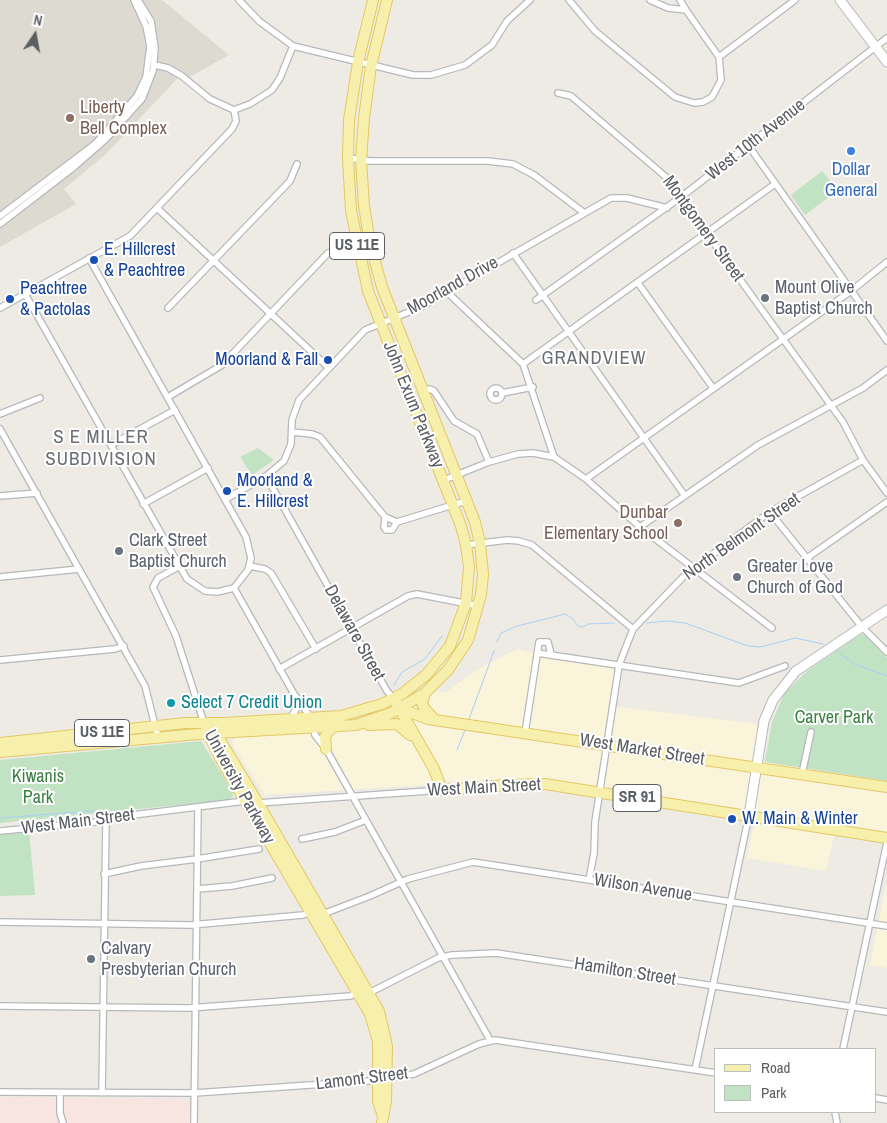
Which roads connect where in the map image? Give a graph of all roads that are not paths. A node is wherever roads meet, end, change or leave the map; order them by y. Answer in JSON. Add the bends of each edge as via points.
{"nodes":[{"id":1,"x":134,"y":0,"type":"edge"},
{"id":2,"x":138,"y":0,"type":"edge"},
{"id":3,"x":239,"y":0,"type":"edge"},
{"id":4,"x":372,"y":0,"type":"edge"},
{"id":5,"x":387,"y":0,"type":"edge"},
{"id":6,"x":530,"y":0,"type":"edge"},
{"id":7,"x":569,"y":0,"type":"edge"},
{"id":8,"x":650,"y":0,"type":"edge"},
{"id":9,"x":680,"y":0,"type":"edge"},
{"id":10,"x":795,"y":0,"type":"edge"},
{"id":11,"x":840,"y":0,"type":"edge"},
{"id":12,"x":686,"y":10,"type":"junction"},
{"id":13,"x":887,"y":38,"type":"edge"},
{"id":14,"x":293,"y":46,"type":"junction"},
{"id":15,"x":876,"y":47,"type":"junction"},
{"id":16,"x":719,"y":57,"type":"junction"},
{"id":17,"x":358,"y":62,"type":"junction"},
{"id":18,"x":887,"y":62,"type":"edge"},
{"id":19,"x":155,"y":65,"type":"junction"},
{"id":20,"x":371,"y":66,"type":"junction"},
{"id":21,"x":558,"y":93,"type":"dead end"},
{"id":22,"x":234,"y":110,"type":"junction"},
{"id":23,"x":748,"y":146,"type":"junction"},
{"id":24,"x":348,"y":158,"type":"junction"},
{"id":25,"x":361,"y":160,"type":"junction"},
{"id":26,"x":297,"y":164,"type":"dead end"},
{"id":27,"x":775,"y":184,"type":"junction"},
{"id":28,"x":681,"y":197,"type":"junction"},
{"id":29,"x":157,"y":208,"type":"junction"},
{"id":30,"x":666,"y":208,"type":"junction"},
{"id":31,"x":583,"y":212,"type":"junction"},
{"id":32,"x":0,"y":216,"type":"edge"},
{"id":33,"x":0,"y":224,"type":"edge"},
{"id":34,"x":706,"y":233,"type":"junction"},
{"id":35,"x":370,"y":243,"type":"junction"},
{"id":36,"x":357,"y":244,"type":"junction"},
{"id":37,"x":512,"y":253,"type":"junction"},
{"id":38,"x":89,"y":258,"type":"junction"},
{"id":39,"x":214,"y":261,"type":"junction"},
{"id":40,"x":887,"y":262,"type":"edge"},
{"id":41,"x":638,"y":282,"type":"junction"},
{"id":42,"x":851,"y":291,"type":"junction"},
{"id":43,"x":447,"y":292,"type":"junction"},
{"id":44,"x":25,"y":294,"type":"junction"},
{"id":45,"x":543,"y":296,"type":"junction"},
{"id":46,"x":536,"y":300,"type":"dead end"},
{"id":47,"x":1,"y":306,"type":"edge"},
{"id":48,"x":168,"y":308,"type":"dead end"},
{"id":49,"x":270,"y":315,"type":"junction"},
{"id":50,"x":393,"y":319,"type":"junction"},
{"id":51,"x":380,"y":323,"type":"junction"},
{"id":52,"x":567,"y":332,"type":"junction"},
{"id":53,"x":782,"y":339,"type":"junction"},
{"id":54,"x":887,"y":341,"type":"edge"},
{"id":55,"x":524,"y":364,"type":"junction"},
{"id":56,"x":329,"y":368,"type":"junction"},
{"id":57,"x":887,"y":370,"type":"edge"},
{"id":58,"x":532,"y":387,"type":"junction"},
{"id":59,"x":713,"y":388,"type":"junction"},
{"id":60,"x":422,"y":391,"type":"junction"},
{"id":61,"x":502,"y":394,"type":"dead end"},
{"id":62,"x":168,"y":397,"type":"junction"},
{"id":63,"x":40,"y":398,"type":"dead end"},
{"id":64,"x":830,"y":405,"type":"junction"},
{"id":65,"x":174,"y":410,"type":"junction"},
{"id":66,"x":0,"y":414,"type":"edge"},
{"id":67,"x":0,"y":429,"type":"edge"},
{"id":68,"x":292,"y":432,"type":"junction"},
{"id":69,"x":643,"y":438,"type":"junction"},
{"id":70,"x":111,"y":445,"type":"junction"},
{"id":71,"x":554,"y":457,"type":"junction"},
{"id":72,"x":863,"y":460,"type":"junction"},
{"id":73,"x":489,"y":462,"type":"junction"},
{"id":74,"x":208,"y":468,"type":"junction"},
{"id":75,"x":266,"y":476,"type":"junction"},
{"id":76,"x":456,"y":476,"type":"junction"},
{"id":77,"x":586,"y":479,"type":"junction"},
{"id":78,"x":444,"y":480,"type":"junction"},
{"id":79,"x":887,"y":492,"type":"edge"},
{"id":80,"x":37,"y":493,"type":"junction"},
{"id":81,"x":0,"y":496,"type":"edge"},
{"id":82,"x":685,"y":496,"type":"junction"},
{"id":83,"x":226,"y":499,"type":"junction"},
{"id":84,"x":466,"y":501,"type":"junction"},
{"id":85,"x":887,"y":502,"type":"edge"},
{"id":86,"x":143,"y":504,"type":"junction"},
{"id":87,"x":453,"y":506,"type":"junction"},
{"id":88,"x":770,"y":512,"type":"junction"},
{"id":89,"x":385,"y":517,"type":"junction"},
{"id":90,"x":397,"y":522,"type":"junction"},
{"id":91,"x":640,"y":527,"type":"junction"},
{"id":92,"x":480,"y":543,"type":"junction"},
{"id":93,"x":466,"y":545,"type":"junction"},
{"id":94,"x":807,"y":558,"type":"junction"},
{"id":95,"x":249,"y":566,"type":"junction"},
{"id":96,"x":178,"y":567,"type":"junction"},
{"id":97,"x":80,"y":569,"type":"junction"},
{"id":98,"x":694,"y":569,"type":"junction"},
{"id":99,"x":0,"y":577,"type":"edge"},
{"id":100,"x":234,"y":588,"type":"junction"},
{"id":101,"x":466,"y":603,"type":"junction"},
{"id":102,"x":479,"y":606,"type":"junction"},
{"id":103,"x":887,"y":610,"type":"edge"},
{"id":104,"x":862,"y":627,"type":"junction"},
{"id":105,"x":352,"y":628,"type":"junction"},
{"id":106,"x":772,"y":628,"type":"dead end"},
{"id":107,"x":633,"y":629,"type":"junction"},
{"id":108,"x":124,"y":646,"type":"junction"},
{"id":109,"x":316,"y":649,"type":"junction"},
{"id":110,"x":887,"y":652,"type":"edge"},
{"id":111,"x":537,"y":653,"type":"junction"},
{"id":112,"x":551,"y":654,"type":"junction"},
{"id":113,"x":0,"y":660,"type":"edge"},
{"id":114,"x":620,"y":665,"type":"junction"},
{"id":115,"x":785,"y":666,"type":"dead end"},
{"id":116,"x":279,"y":669,"type":"junction"},
{"id":117,"x":425,"y":693,"type":"junction"},
{"id":118,"x":296,"y":698,"type":"junction"},
{"id":119,"x":397,"y":704,"type":"junction"},
{"id":120,"x":418,"y":716,"type":"junction"},
{"id":121,"x":434,"y":719,"type":"junction"},
{"id":122,"x":289,"y":720,"type":"junction"},
{"id":123,"x":312,"y":723,"type":"junction"},
{"id":124,"x":356,"y":725,"type":"junction"},
{"id":125,"x":335,"y":727,"type":"junction"},
{"id":126,"x":410,"y":727,"type":"junction"},
{"id":127,"x":209,"y":730,"type":"junction"},
{"id":128,"x":158,"y":732,"type":"junction"},
{"id":129,"x":811,"y":732,"type":"dead end"},
{"id":130,"x":525,"y":733,"type":"junction"},
{"id":131,"x":0,"y":743,"type":"edge"},
{"id":132,"x":419,"y":744,"type":"junction"},
{"id":133,"x":607,"y":745,"type":"junction"},
{"id":134,"x":326,"y":749,"type":"junction"},
{"id":135,"x":0,"y":752,"type":"edge"},
{"id":136,"x":756,"y":768,"type":"junction"},
{"id":137,"x":802,"y":774,"type":"junction"},
{"id":138,"x":887,"y":787,"type":"edge"},
{"id":139,"x":442,"y":790,"type":"junction"},
{"id":140,"x":601,"y":792,"type":"junction"},
{"id":141,"x":352,"y":795,"type":"junction"},
{"id":142,"x":245,"y":801,"type":"junction"},
{"id":143,"x":258,"y":803,"type":"junction"},
{"id":144,"x":198,"y":808,"type":"junction"},
{"id":145,"x":749,"y":815,"type":"junction"},
{"id":146,"x":366,"y":820,"type":"junction"},
{"id":147,"x":106,"y":821,"type":"junction"},
{"id":148,"x":0,"y":831,"type":"edge"},
{"id":149,"x":887,"y":838,"type":"edge"},
{"id":150,"x":302,"y":839,"type":"dead end"},
{"id":151,"x":887,"y":842,"type":"edge"},
{"id":152,"x":259,"y":849,"type":"dead end"},
{"id":153,"x":197,"y":860,"type":"junction"},
{"id":154,"x":104,"y":874,"type":"junction"},
{"id":155,"x":272,"y":878,"type":"dead end"},
{"id":156,"x":589,"y":880,"type":"junction"},
{"id":157,"x":401,"y":882,"type":"junction"},
{"id":158,"x":197,"y":889,"type":"junction"},
{"id":159,"x":730,"y":901,"type":"junction"},
{"id":160,"x":311,"y":912,"type":"junction"},
{"id":161,"x":323,"y":914,"type":"junction"},
{"id":162,"x":0,"y":922,"type":"edge"},
{"id":163,"x":105,"y":924,"type":"junction"},
{"id":164,"x":196,"y":924,"type":"junction"},
{"id":165,"x":870,"y":924,"type":"junction"},
{"id":166,"x":887,"y":926,"type":"edge"},
{"id":167,"x":444,"y":957,"type":"junction"},
{"id":168,"x":712,"y":986,"type":"junction"},
{"id":169,"x":364,"y":992,"type":"junction"},
{"id":170,"x":0,"y":1006,"type":"edge"},
{"id":171,"x":103,"y":1007,"type":"junction"},
{"id":172,"x":852,"y":1007,"type":"junction"},
{"id":173,"x":195,"y":1008,"type":"junction"},
{"id":174,"x":887,"y":1012,"type":"edge"},
{"id":175,"x":490,"y":1040,"type":"junction"},
{"id":176,"x":843,"y":1048,"type":"edge"},
{"id":177,"x":695,"y":1070,"type":"junction"},
{"id":178,"x":714,"y":1073,"type":"edge"},
{"id":179,"x":382,"y":1078,"type":"junction"},
{"id":180,"x":0,"y":1092,"type":"edge"},
{"id":181,"x":60,"y":1093,"type":"junction"},
{"id":182,"x":102,"y":1093,"type":"junction"},
{"id":183,"x":195,"y":1093,"type":"junction"},
{"id":184,"x":382,"y":1118,"type":"edge"},
{"id":185,"x":63,"y":1123,"type":"edge"},
{"id":186,"x":194,"y":1123,"type":"edge"}],
"edges":[{"from":1,"to":32,"type":"street","via":[[146,26],[150,46],[146,77],[138,96],[95,144]]},
{"from":2,"to":19,"type":"street","via":[[151,21]]},
{"from":3,"to":14,"type":"street","via":[[259,21]]},
{"from":4,"to":17,"type":"main road","name":"John Exum Parkway","number":"US 11E"},
{"from":5,"to":20,"type":"main road","name":"John Exum Parkway","number":"US 11E"},
{"from":6,"to":20,"type":"street","via":[[507,21],[492,45],[465,65],[446,72],[422,75]]},
{"from":7,"to":16,"type":"street","via":[[595,31],[657,84],[684,102],[704,102],[712,97],[721,80]]},
{"from":8,"to":12,"type":"street","via":[[668,8]]},
{"from":9,"to":12,"type":"street"},
{"from":10,"to":16,"type":"street"},
{"from":11,"to":15,"type":"main road"},
{"from":12,"to":16,"type":"street"},
{"from":13,"to":15,"type":"street","name":"West 10th Avenue"},
{"from":14,"to":17,"type":"street"},
{"from":14,"to":22,"type":"street","via":[[272,90]]},
{"from":15,"to":18,"type":"main road"},
{"from":15,"to":23,"type":"street","name":"West 10th Avenue"},
{"from":17,"to":20,"type":"street"},
{"from":17,"to":24,"type":"main road","name":"John Exum Parkway","number":"US 11E","via":[[349,120]]},
{"from":19,"to":22,"type":"street","via":[[168,68],[210,99]]},
{"from":19,"to":33,"type":"street","via":[[142,99],[115,131]]},
{"from":20,"to":25,"type":"main road","name":"John Exum Parkway","number":"US 11E"},
{"from":21,"to":28,"type":"street","name":"Montgomery Street","via":[[571,96],[661,171]]},
{"from":22,"to":29,"type":"street","via":[[236,120],[232,129]]},
{"from":23,"to":27,"type":"street"},
{"from":23,"to":28,"type":"street","name":"West 10th Avenue"},
{"from":24,"to":25,"type":"street"},
{"from":24,"to":36,"type":"main road","name":"John Exum Parkway","number":"US 11E","via":[[351,211]]},
{"from":25,"to":31,"type":"street","via":[[513,164],[534,174]]},
{"from":25,"to":35,"type":"main road","name":"John Exum Parkway","number":"US 11E"},
{"from":26,"to":39,"type":"street","via":[[290,181]]},
{"from":27,"to":34,"type":"street"},
{"from":27,"to":42,"type":"street"},
{"from":28,"to":30,"type":"street","name":"West 10th Avenue"},
{"from":28,"to":34,"type":"street","name":"Montgomery Street"},
{"from":29,"to":38,"type":"street","via":[[130,236]]},
{"from":29,"to":39,"type":"street"},
{"from":30,"to":31,"type":"street","name":"Moorland Drive","via":[[618,197]]},
{"from":30,"to":45,"type":"street","name":"West 10th Avenue"},
{"from":31,"to":37,"type":"street","name":"Moorland Drive"},
{"from":34,"to":41,"type":"street"},
{"from":34,"to":53,"type":"street","name":"Montgomery Street"},
{"from":35,"to":36,"type":"street"},
{"from":35,"to":50,"type":"main road","name":"John Exum Parkway","number":"US 11E"},
{"from":36,"to":49,"type":"street","via":[[328,252]]},
{"from":36,"to":51,"type":"main road","name":"John Exum Parkway","number":"US 11E","via":[[368,291]]},
{"from":37,"to":43,"type":"street","name":"Moorland Drive"},
{"from":37,"to":45,"type":"street"},
{"from":38,"to":44,"type":"street"},
{"from":38,"to":62,"type":"street"},
{"from":39,"to":48,"type":"street"},
{"from":39,"to":49,"type":"street"},
{"from":40,"to":42,"type":"street"},
{"from":41,"to":52,"type":"street"},
{"from":41,"to":59,"type":"street"},
{"from":42,"to":53,"type":"street"},
{"from":42,"to":54,"type":"street"},
{"from":43,"to":50,"type":"street","name":"Moorland Drive"},
{"from":43,"to":55,"type":"street"},
{"from":44,"to":47,"type":"street"},
{"from":44,"to":70,"type":"street"},
{"from":45,"to":46,"type":"street","name":"West 10th Avenue"},
{"from":45,"to":52,"type":"street"},
{"from":49,"to":56,"type":"street"},
{"from":49,"to":62,"type":"street","via":[[222,365]]},
{"from":50,"to":51,"type":"street","name":"Moorland Drive"},
{"from":50,"to":60,"type":"main road","name":"John Exum Parkway","number":"US 11E"},
{"from":51,"to":56,"type":"street","name":"Moorland Drive","via":[[358,335]]},
{"from":51,"to":78,"type":"main road","name":"John Exum Parkway","number":"US 11E"},
{"from":52,"to":55,"type":"street"},
{"from":52,"to":69,"type":"street"},
{"from":53,"to":59,"type":"street"},
{"from":53,"to":64,"type":"street","name":"Montgomery Street"},
{"from":55,"to":58,"type":"street"},
{"from":56,"to":68,"type":"street","name":"Moorland Drive","via":[[299,400],[292,420]]},
{"from":57,"to":64,"type":"street","via":[[863,388]]},
{"from":58,"to":61,"type":"street"},
{"from":58,"to":71,"type":"street"},
{"from":59,"to":69,"type":"street"},
{"from":60,"to":73,"type":"street","via":[[434,391],[454,420],[477,434]]},
{"from":60,"to":76,"type":"main road","name":"John Exum Parkway","number":"US 11E"},
{"from":62,"to":65,"type":"street"},
{"from":63,"to":66,"type":"street"},
{"from":64,"to":72,"type":"street","name":"Montgomery Street","via":[[851,434]]},
{"from":64,"to":82,"type":"street","via":[[758,445]]},
{"from":65,"to":70,"type":"street"},
{"from":65,"to":74,"type":"street"},
{"from":67,"to":80,"type":"street"},
{"from":68,"to":75,"type":"street","name":"Moorland Drive","via":[[284,461]]},
{"from":68,"to":89,"type":"street","via":[[320,437]]},
{"from":69,"to":77,"type":"street"},
{"from":69,"to":82,"type":"street"},
{"from":70,"to":86,"type":"street"},
{"from":71,"to":73,"type":"street","via":[[518,454]]},
{"from":71,"to":77,"type":"street"},
{"from":72,"to":79,"type":"street","name":"Montgomery Street"},
{"from":72,"to":88,"type":"street","name":"North Belmont Street"},
{"from":73,"to":76,"type":"street"},
{"from":74,"to":83,"type":"street"},
{"from":74,"to":86,"type":"street"},
{"from":75,"to":83,"type":"street","name":"Moorland Drive"},
{"from":75,"to":105,"type":"street","name":"Delaware Street"},
{"from":76,"to":78,"type":"street"},
{"from":76,"to":84,"type":"main road","name":"John Exum Parkway","number":"US 11E"},
{"from":77,"to":91,"type":"street"},
{"from":78,"to":87,"type":"main road","name":"John Exum Parkway","number":"US 11E"},
{"from":80,"to":81,"type":"street"},
{"from":80,"to":97,"type":"street"},
{"from":82,"to":91,"type":"street"},
{"from":83,"to":95,"type":"street","via":[[250,547]]},
{"from":84,"to":87,"type":"street"},
{"from":84,"to":92,"type":"main road","name":"John Exum Parkway","number":"US 11E"},
{"from":85,"to":94,"type":"street"},
{"from":86,"to":96,"type":"street"},
{"from":87,"to":90,"type":"street"},
{"from":87,"to":93,"type":"main road","name":"John Exum Parkway","number":"US 11E"},
{"from":88,"to":94,"type":"street"},
{"from":88,"to":98,"type":"street","name":"North Belmont Street"},
{"from":89,"to":90,"type":"street"},
{"from":89,"to":90,"type":"street","via":[[386,530],[392,530]]},
{"from":91,"to":98,"type":"street"},
{"from":92,"to":93,"type":"street"},
{"from":92,"to":102,"type":"main road","name":"John Exum Parkway","number":"US 11E","via":[[483,574]]},
{"from":92,"to":107,"type":"street","via":[[514,540],[532,545]]},
{"from":93,"to":101,"type":"main road","name":"John Exum Parkway","number":"US 11E"},
{"from":94,"to":104,"type":"street"},
{"from":95,"to":100,"type":"street"},
{"from":95,"to":109,"type":"street","via":[[270,573]]},
{"from":96,"to":100,"type":"street","via":[[187,579],[206,591]]},
{"from":96,"to":127,"type":"street","via":[[158,578],[153,587],[176,636]]},
{"from":97,"to":99,"type":"street"},
{"from":97,"to":108,"type":"street"},
{"from":98,"to":106,"type":"street"},
{"from":98,"to":107,"type":"street","name":"North Belmont Street"},
{"from":100,"to":116,"type":"street"},
{"from":101,"to":102,"type":"street"},
{"from":101,"to":105,"type":"street","via":[[417,594]]},
{"from":101,"to":119,"type":"main road","name":"John Exum Parkway","number":"US 11E","via":[[450,646]]},
{"from":102,"to":117,"type":"main road","name":"John Exum Parkway","number":"US 11E","via":[[468,640],[456,660]]},
{"from":103,"to":104,"type":"main road"},
{"from":104,"to":110,"type":"street"},
{"from":104,"to":136,"type":"main road","via":[[813,658],[784,683],[764,720]]},
{"from":105,"to":109,"type":"street"},
{"from":105,"to":119,"type":"street","name":"Delaware Street"},
{"from":107,"to":114,"type":"street","name":"North Belmont Street"},
{"from":108,"to":113,"type":"street"},
{"from":108,"to":128,"type":"street","via":[[145,686]]},
{"from":109,"to":116,"type":"street"},
{"from":111,"to":112,"type":"street"},
{"from":111,"to":112,"type":"street","via":[[539,642],[544,640],[548,642]]},
{"from":111,"to":130,"type":"street"},
{"from":112,"to":114,"type":"street"},
{"from":114,"to":115,"type":"street","via":[[739,683]]},
{"from":114,"to":133,"type":"street","name":"North Belmont Street"},
{"from":116,"to":118,"type":"street"},
{"from":117,"to":119,"type":"main road","name":"John Exum Parkway","number":"US 11E"},
{"from":117,"to":121,"type":"main road","via":[[423,705]]},
{"from":118,"to":122,"type":"street","via":[[296,709]]},
{"from":118,"to":123,"type":"street"},
{"from":119,"to":120,"type":"main road","name":"West Market Street"},
{"from":119,"to":123,"type":"main road","name":"John Exum Parkway","number":"US 11E"},
{"from":119,"to":124,"type":"main road","name":"John Exum Parkway","number":"US 11E"},
{"from":119,"to":126,"type":"main road","name":"Delaware Street"},
{"from":120,"to":121,"type":"main road","name":"West Market Street"},
{"from":120,"to":126,"type":"main road","via":[[410,720]]},
{"from":121,"to":130,"type":"main road","name":"West Market Street"},
{"from":122,"to":123,"type":"main road","number":"US 11E"},
{"from":122,"to":127,"type":"main road","number":"US 11E"},
{"from":123,"to":125,"type":"main road","number":"US 11E"},
{"from":123,"to":127,"type":"main road","number":"US 11E"},
{"from":123,"to":134,"type":"street"},
{"from":124,"to":125,"type":"main road","name":"John Exum Parkway","number":"US 11E"},
{"from":124,"to":132,"type":"main road","via":[[397,724]]},
{"from":125,"to":134,"type":"main road","via":[[325,737]]},
{"from":126,"to":132,"type":"main road","name":"Delaware Street"},
{"from":127,"to":128,"type":"main road","number":"US 11E"},
{"from":127,"to":142,"type":"main road","name":"University Parkway"},
{"from":127,"to":143,"type":"main road","name":"University Parkway"},
{"from":128,"to":131,"type":"main road","number":"US 11E"},
{"from":128,"to":135,"type":"main road","number":"US 11E"},
{"from":129,"to":137,"type":"street"},
{"from":130,"to":133,"type":"main road","name":"West Market Street"},
{"from":132,"to":139,"type":"main road","name":"Delaware Street"},
{"from":133,"to":136,"type":"main road","name":"West Market Street"},
{"from":133,"to":140,"type":"street","name":"North Belmont Street"},
{"from":134,"to":141,"type":"street"},
{"from":136,"to":137,"type":"main road","name":"West Market Street"},
{"from":136,"to":145,"type":"main road"},
{"from":137,"to":138,"type":"main road","name":"West Market Street"},
{"from":139,"to":140,"type":"main road","name":"West Main Street","number":"SR 91","via":[[531,784]]},
{"from":139,"to":141,"type":"street","name":"West Main Street"},
{"from":140,"to":145,"type":"main road","name":"West Main Street","number":"SR 91"},
{"from":140,"to":156,"type":"street","name":"North Belmont Street"},
{"from":141,"to":143,"type":"street","name":"West Main Street"},
{"from":141,"to":146,"type":"street"},
{"from":142,"to":144,"type":"street","name":"West Main Street"},
{"from":142,"to":160,"type":"main road","name":"University Parkway"},
{"from":143,"to":161,"type":"main road","name":"University Parkway"},
{"from":144,"to":147,"type":"street","name":"West Main Street","via":[[116,817]]},
{"from":144,"to":153,"type":"street"},
{"from":145,"to":149,"type":"main road","name":"West Main Street","number":"SR 91"},
{"from":145,"to":159,"type":"street"},
{"from":146,"to":150,"type":"street","via":[[335,832]]},
{"from":146,"to":157,"type":"street"},
{"from":147,"to":148,"type":"street","name":"West Main Street"},
{"from":147,"to":154,"type":"street"},
{"from":151,"to":165,"type":"street"},
{"from":152,"to":153,"type":"street"},
{"from":153,"to":154,"type":"street"},
{"from":153,"to":158,"type":"street"},
{"from":154,"to":163,"type":"street"},
{"from":155,"to":158,"type":"street"},
{"from":156,"to":157,"type":"street","name":"Wilson Avenue","via":[[473,862]]},
{"from":156,"to":159,"type":"street","name":"Wilson Avenue"},
{"from":157,"to":161,"type":"street","name":"Wilson Avenue"},
{"from":157,"to":167,"type":"street"},
{"from":158,"to":164,"type":"street"},
{"from":159,"to":165,"type":"street","name":"Wilson Avenue"},
{"from":159,"to":168,"type":"street"},
{"from":160,"to":164,"type":"street"},
{"from":160,"to":169,"type":"main road","name":"University Parkway"},
{"from":161,"to":169,"type":"main road","name":"University Parkway"},
{"from":162,"to":163,"type":"street"},
{"from":163,"to":164,"type":"street"},
{"from":163,"to":171,"type":"street"},
{"from":164,"to":173,"type":"street"},
{"from":165,"to":166,"type":"street","name":"Wilson Avenue"},
{"from":165,"to":172,"type":"street"},
{"from":167,"to":168,"type":"street","name":"Hamilton Street","via":[[496,953]]},
{"from":167,"to":169,"type":"street","name":"Hamilton Street"},
{"from":167,"to":175,"type":"street"},
{"from":168,"to":172,"type":"street","name":"Hamilton Street"},
{"from":168,"to":177,"type":"street"},
{"from":169,"to":173,"type":"street","name":"Hamilton Street","via":[[350,996]]},
{"from":169,"to":179,"type":"main road","name":"University Parkway","via":[[379,1011],[386,1034]]},
{"from":170,"to":171,"type":"street","name":"Hamilton Street"},
{"from":171,"to":173,"type":"street","name":"Hamilton Street"},
{"from":171,"to":182,"type":"street"},
{"from":172,"to":174,"type":"street","name":"Hamilton Street"},
{"from":172,"to":176,"type":"street"},
{"from":173,"to":183,"type":"street"},
{"from":175,"to":177,"type":"street"},
{"from":175,"to":179,"type":"street","name":"Lamont Street","via":[[414,1074]]},
{"from":177,"to":178,"type":"street"},
{"from":179,"to":183,"type":"street","name":"Lamont Street"},
{"from":179,"to":184,"type":"main road","name":"University Parkway","via":[[386,1102]]},
{"from":180,"to":181,"type":"street","name":"Lamont Street"},
{"from":181,"to":182,"type":"street","name":"Lamont Street"},
{"from":181,"to":185,"type":"street"},
{"from":182,"to":183,"type":"street","name":"Lamont Street"},
{"from":183,"to":186,"type":"street"}]}
